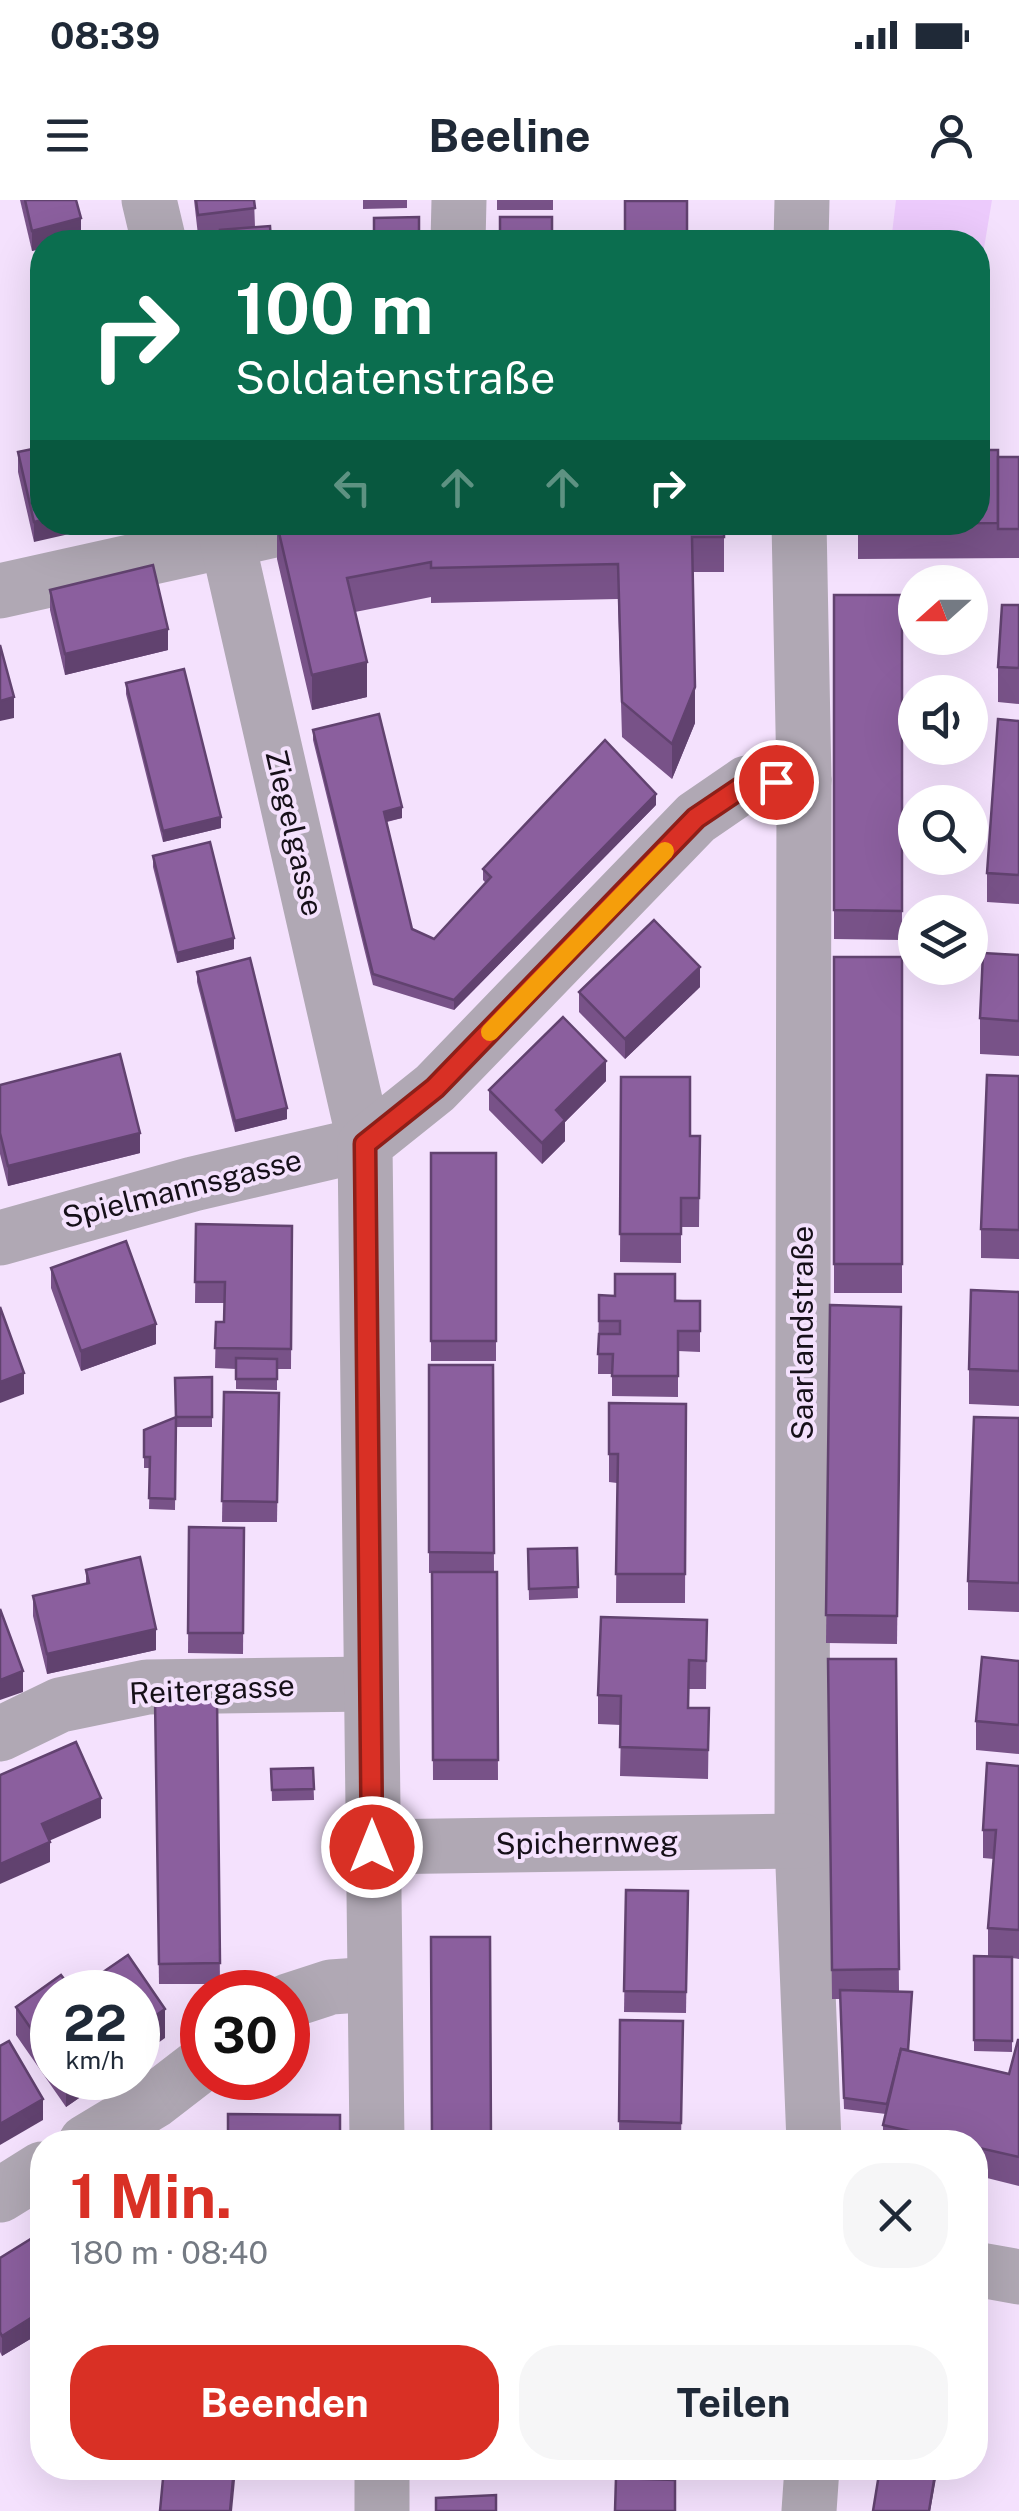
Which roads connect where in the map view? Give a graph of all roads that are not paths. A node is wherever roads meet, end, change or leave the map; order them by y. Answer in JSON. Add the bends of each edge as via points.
{"nodes":[{"id":1,"x":150,"y":200,"type":"edge"},
{"id":2,"x":459,"y":200,"type":"edge"},
{"id":3,"x":802,"y":200,"type":"edge"},
{"id":4,"x":156,"y":230,"type":"edge"},
{"id":5,"x":458,"y":230,"type":"edge"},
{"id":6,"x":802,"y":230,"type":"edge"},
{"id":7,"x":207,"y":535,"type":"edge"},
{"id":8,"x":226,"y":535,"type":"edge"},
{"id":9,"x":799,"y":535,"type":"edge"},
{"id":10,"x":0,"y":591,"type":"edge"},
{"id":11,"x":804,"y":780,"type":"junction"},
{"id":12,"x":365,"y":1144,"type":"junction"},
{"id":13,"x":0,"y":1238,"type":"edge"},
{"id":14,"x":371,"y":1684,"type":"junction"},
{"id":15,"x":0,"y":1734,"type":"edge"},
{"id":16,"x":802,"y":1841,"type":"junction"},
{"id":17,"x":372,"y":1847,"type":"junction"},
{"id":18,"x":374,"y":1984,"type":"junction"},
{"id":19,"x":310,"y":1994,"type":"edge"},
{"id":20,"x":180,"y":2081,"type":"edge"},
{"id":21,"x":106,"y":2130,"type":"edge"},
{"id":22,"x":377,"y":2130,"type":"edge"},
{"id":23,"x":814,"y":2130,"type":"edge"},
{"id":24,"x":30,"y":2176,"type":"edge"},
{"id":25,"x":0,"y":2194,"type":"edge"},
{"id":26,"x":988,"y":2271,"type":"edge"},
{"id":27,"x":1019,"y":2277,"type":"edge"},
{"id":28,"x":382,"y":2480,"type":"edge"},
{"id":29,"x":811,"y":2480,"type":"edge"},
{"id":30,"x":382,"y":2511,"type":"edge"},
{"id":31,"x":810,"y":2511,"type":"edge"}],
"edges":[{"from":1,"to":4,"type":"street"},
{"from":2,"to":5,"type":"street"},
{"from":3,"to":6,"type":"street"},
{"from":7,"to":10,"type":"street"},
{"from":8,"to":12,"type":"street","name":"Ziegelgasse"},
{"from":9,"to":11,"type":"street","name":"Saarlandstraße"},
{"from":11,"to":12,"type":"street","via":[[748,783],[696,818],[435,1088]]},
{"from":11,"to":16,"type":"street","name":"Saarlandstraße"},
{"from":12,"to":13,"type":"street","name":"Spielmannsgasse"},
{"from":12,"to":14,"type":"street","name":"Ziegelgasse"},
{"from":14,"to":15,"type":"street","name":"Reitergasse","via":[[148,1687],[60,1705]]},
{"from":14,"to":17,"type":"street","name":"Ziegelgasse"},
{"from":16,"to":17,"type":"street","name":"Spichernweg"},
{"from":16,"to":23,"type":"street","name":"Saarlandstraße"},
{"from":17,"to":18,"type":"street","name":"Ziegelgasse"},
{"from":18,"to":19,"type":"street"},
{"from":18,"to":22,"type":"street","name":"Ziegelgasse"},
{"from":20,"to":21,"type":"street"},
{"from":24,"to":25,"type":"street"},
{"from":26,"to":27,"type":"street"},
{"from":28,"to":30,"type":"street"},
{"from":29,"to":31,"type":"street"}]}
